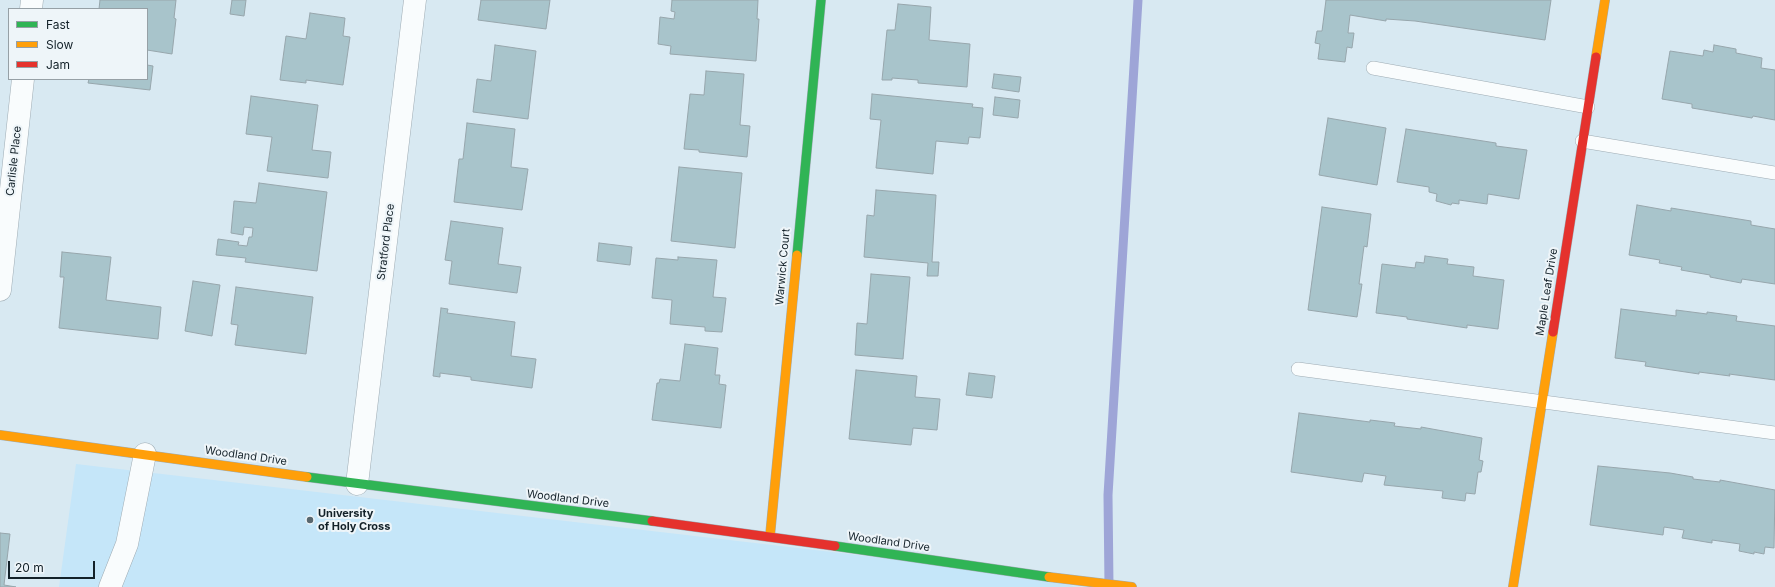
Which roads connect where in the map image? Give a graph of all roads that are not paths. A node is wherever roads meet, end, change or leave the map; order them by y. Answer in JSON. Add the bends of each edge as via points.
{"nodes":[{"id":1,"x":415,"y":0,"type":"edge"},
{"id":2,"x":821,"y":0,"type":"edge"},
{"id":3,"x":1604,"y":0,"type":"edge"},
{"id":4,"x":1373,"y":68,"type":"dead end"},
{"id":5,"x":23,"y":80,"type":"edge"},
{"id":6,"x":1588,"y":107,"type":"junction"},
{"id":7,"x":1582,"y":141,"type":"junction"},
{"id":8,"x":1775,"y":173,"type":"edge"},
{"id":9,"x":0,"y":290,"type":"edge"},
{"id":10,"x":1298,"y":369,"type":"dead end"},
{"id":11,"x":1542,"y":401,"type":"junction"},
{"id":12,"x":1775,"y":433,"type":"edge"},
{"id":13,"x":0,"y":435,"type":"edge"},
{"id":14,"x":145,"y":454,"type":"junction"},
{"id":15,"x":358,"y":484,"type":"junction"},
{"id":16,"x":770,"y":536,"type":"junction"},
{"id":17,"x":110,"y":587,"type":"edge"},
{"id":18,"x":1132,"y":587,"type":"edge"},
{"id":19,"x":1513,"y":587,"type":"edge"}],
"edges":[{"from":1,"to":15,"type":"street","name":"Stratford Place"},
{"from":2,"to":16,"type":"main road","name":"Warwick Court"},
{"from":3,"to":6,"type":"main road","name":"Maple Leaf Drive"},
{"from":4,"to":6,"type":"lane"},
{"from":5,"to":9,"type":"street","name":"Carlisle Place"},
{"from":6,"to":7,"type":"main road","name":"Maple Leaf Drive"},
{"from":7,"to":8,"type":"lane"},
{"from":7,"to":11,"type":"main road","name":"Maple Leaf Drive"},
{"from":10,"to":11,"type":"lane"},
{"from":11,"to":12,"type":"lane"},
{"from":11,"to":19,"type":"main road","name":"Maple Leaf Drive"},
{"from":13,"to":14,"type":"main road","name":"Woodland Drive"},
{"from":14,"to":15,"type":"main road","name":"Woodland Drive"},
{"from":14,"to":17,"type":"street","via":[[127,544]]},
{"from":15,"to":16,"type":"main road","name":"Woodland Drive"},
{"from":16,"to":18,"type":"main road","name":"Woodland Drive","via":[[1030,575]]}]}
